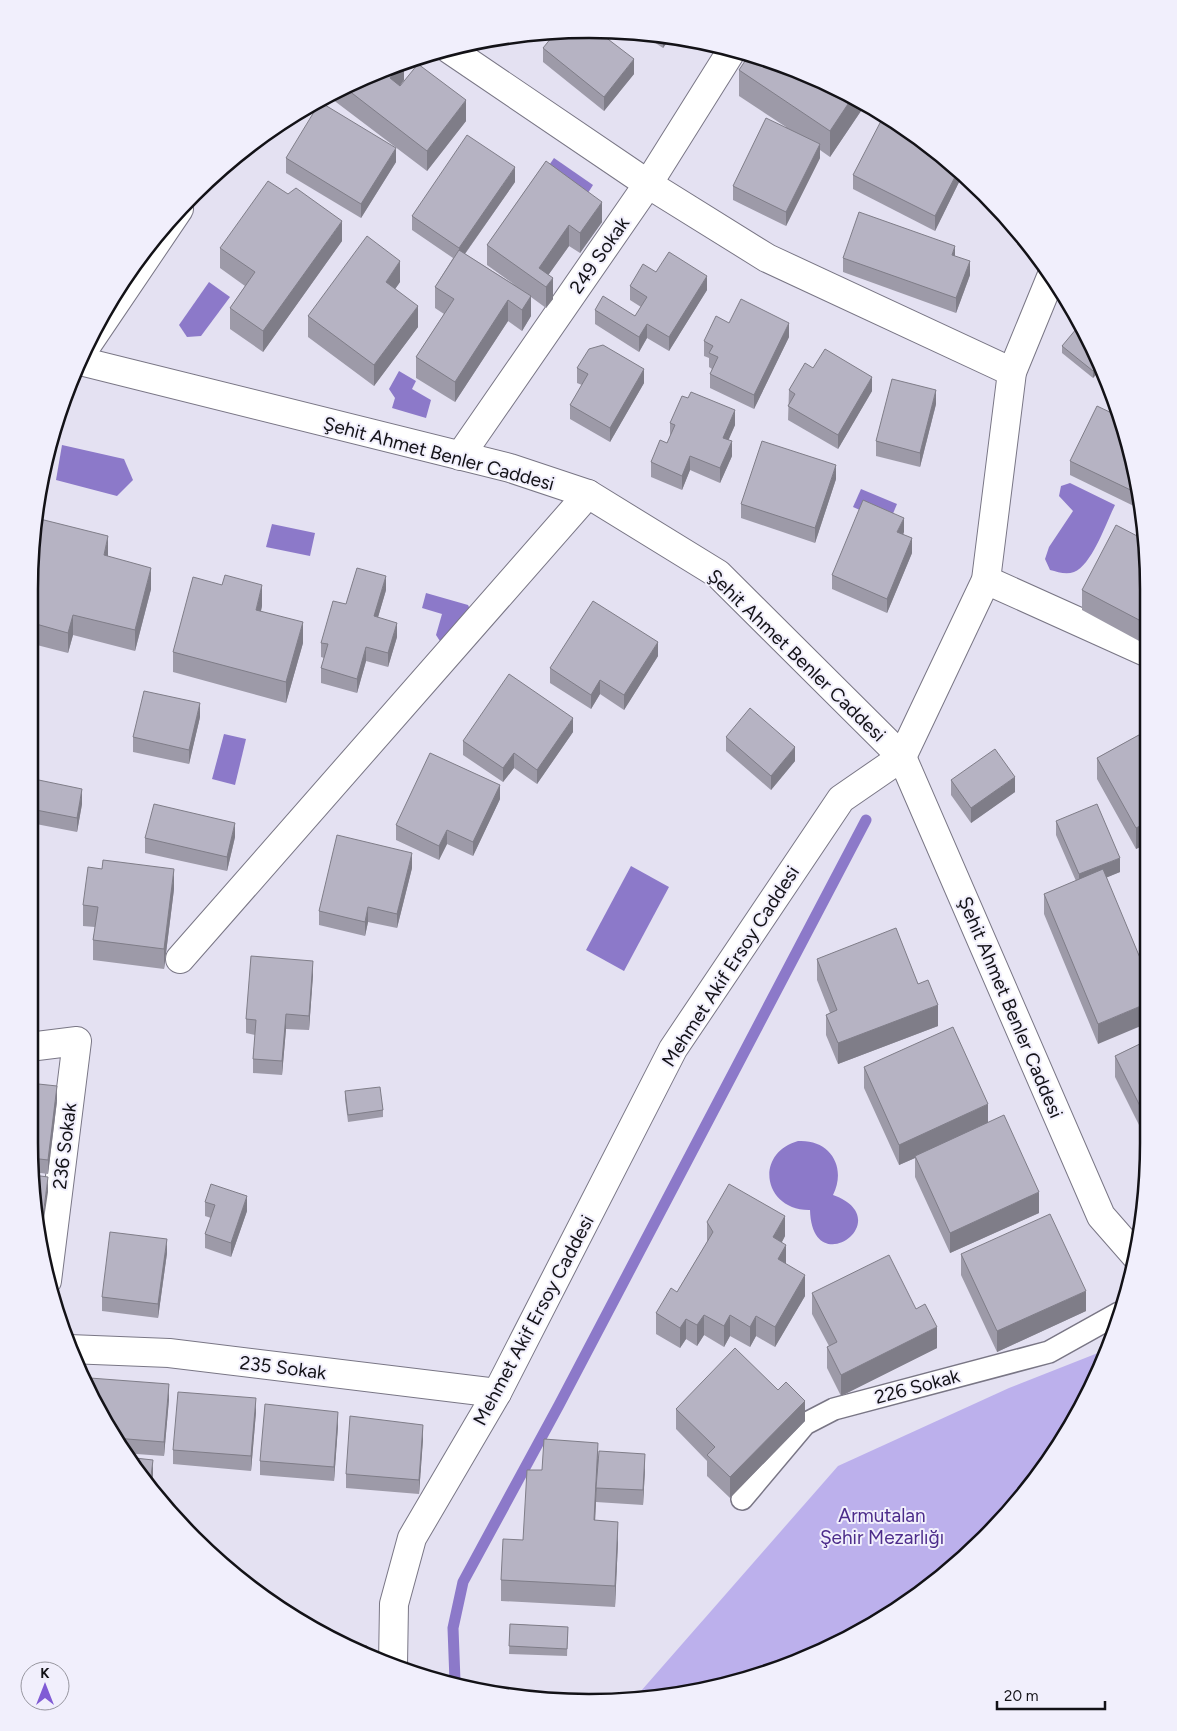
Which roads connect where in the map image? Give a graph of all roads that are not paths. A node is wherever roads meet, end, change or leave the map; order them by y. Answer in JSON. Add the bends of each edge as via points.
{"nodes":[{"id":1,"x":456,"y":54,"type":"edge"},
{"id":2,"x":729,"y":55,"type":"edge"},
{"id":3,"x":648,"y":184,"type":"junction"},
{"id":4,"x":1051,"y":288,"type":"edge"},
{"id":5,"x":86,"y":363,"type":"edge"},
{"id":6,"x":1012,"y":372,"type":"junction"},
{"id":7,"x":460,"y":456,"type":"junction"},
{"id":8,"x":588,"y":494,"type":"junction"},
{"id":9,"x":986,"y":580,"type":"junction"},
{"id":10,"x":1140,"y":649,"type":"edge"},
{"id":11,"x":902,"y":758,"type":"junction"},
{"id":12,"x":180,"y":959,"type":"dead end"},
{"id":13,"x":38,"y":1046,"type":"edge"},
{"id":14,"x":1129,"y":1248,"type":"edge"},
{"id":15,"x":50,"y":1258,"type":"edge"},
{"id":16,"x":1111,"y":1318,"type":"edge"},
{"id":17,"x":78,"y":1349,"type":"edge"},
{"id":18,"x":497,"y":1393,"type":"junction"},
{"id":19,"x":742,"y":1499,"type":"dead end"},
{"id":20,"x":393,"y":1657,"type":"edge"}],
"edges":[{"from":1,"to":3,"type":"street"},
{"from":2,"to":3,"type":"street","name":"249 Sokak"},
{"from":3,"to":6,"type":"street","via":[[767,258]]},
{"from":3,"to":7,"type":"street","name":"249 Sokak"},
{"from":4,"to":6,"type":"street"},
{"from":5,"to":7,"type":"street","name":"Şehit Ahmet Benler Caddesi"},
{"from":6,"to":9,"type":"street"},
{"from":7,"to":8,"type":"street","name":"Şehit Ahmet Benler Caddesi","via":[[510,468]]},
{"from":8,"to":11,"type":"street","name":"Şehit Ahmet Benler Caddesi","via":[[718,574]]},
{"from":8,"to":12,"type":"street"},
{"from":9,"to":10,"type":"street"},
{"from":9,"to":11,"type":"street"},
{"from":11,"to":14,"type":"street","name":"Şehit Ahmet Benler Caddesi","via":[[1102,1216]]},
{"from":11,"to":18,"type":"street","name":"Mehmet Akif Ersoy Caddesi","via":[[841,799],[673,1049]]},
{"from":13,"to":15,"type":"street","name":"236 Sokak","via":[[77,1041]]},
{"from":16,"to":19,"type":"lane","name":"226 Sokak","via":[[1048,1352],[834,1409],[805,1424]]},
{"from":17,"to":18,"type":"street","name":"235 Sokak","via":[[170,1353]]},
{"from":18,"to":20,"type":"street","name":"Mehmet Akif Ersoy Caddesi","via":[[412,1538],[394,1604]]}]}
